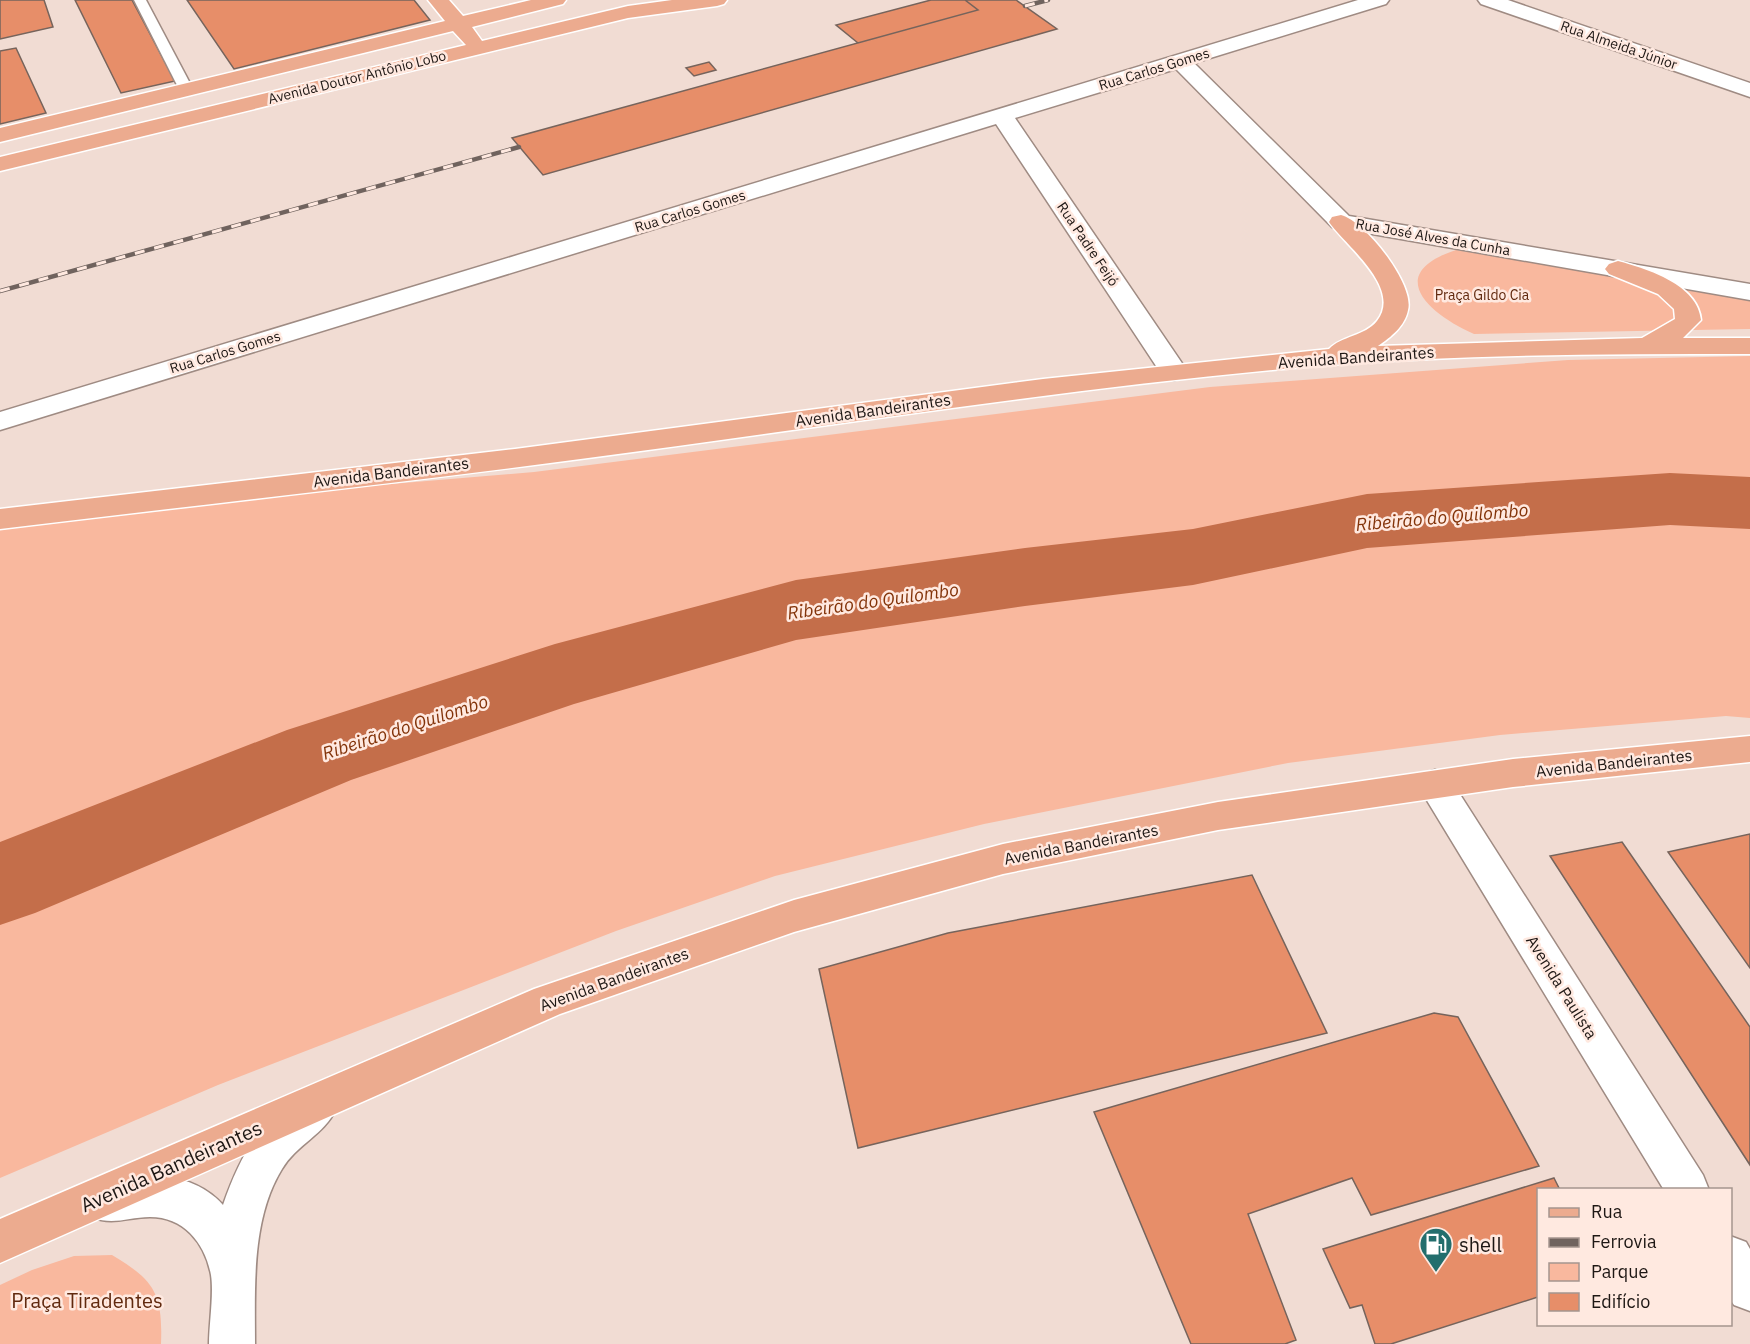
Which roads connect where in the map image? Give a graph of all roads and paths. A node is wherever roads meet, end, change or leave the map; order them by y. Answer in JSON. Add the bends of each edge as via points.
{"nodes":[{"id":1,"x":140,"y":0,"type":"edge"},
{"id":2,"x":438,"y":0,"type":"edge"},
{"id":3,"x":680,"y":0,"type":"edge"},
{"id":4,"x":717,"y":0,"type":"edge"},
{"id":5,"x":1379,"y":0,"type":"edge"},
{"id":6,"x":1488,"y":0,"type":"edge"},
{"id":7,"x":554,"y":1,"type":"edge"},
{"id":8,"x":628,"y":12,"type":"junction"},
{"id":9,"x":458,"y":25,"type":"junction"},
{"id":10,"x":479,"y":48,"type":"junction"},
{"id":11,"x":1180,"y":61,"type":"junction"},
{"id":12,"x":186,"y":89,"type":"junction"},
{"id":13,"x":1750,"y":90,"type":"edge"},
{"id":14,"x":1002,"y":116,"type":"junction"},
{"id":15,"x":0,"y":135,"type":"edge"},
{"id":16,"x":0,"y":164,"type":"edge"},
{"id":17,"x":1341,"y":222,"type":"junction"},
{"id":18,"x":1618,"y":269,"type":"junction"},
{"id":19,"x":1750,"y":292,"type":"edge"},
{"id":20,"x":1647,"y":346,"type":"junction"},
{"id":21,"x":1750,"y":346,"type":"edge"},
{"id":22,"x":1320,"y":358,"type":"junction"},
{"id":23,"x":1174,"y":372,"type":"junction"},
{"id":24,"x":0,"y":420,"type":"edge"},
{"id":25,"x":0,"y":519,"type":"edge"},
{"id":26,"x":1750,"y":749,"type":"edge"},
{"id":27,"x":1435,"y":784,"type":"junction"},
{"id":28,"x":371,"y":1077,"type":"junction"},
{"id":29,"x":1687,"y":1188,"type":"edge"},
{"id":30,"x":70,"y":1211,"type":"junction"},
{"id":31,"x":0,"y":1241,"type":"edge"},
{"id":32,"x":1732,"y":1260,"type":"edge"},
{"id":33,"x":232,"y":1274,"type":"junction"},
{"id":34,"x":1750,"y":1289,"type":"edge"},
{"id":35,"x":232,"y":1344,"type":"edge"}],
"edges":[{"from":1,"to":12,"type":"lane"},
{"from":2,"to":9,"type":"main road"},
{"from":3,"to":8,"type":"lane"},
{"from":4,"to":8,"type":"main road","name":"Avenida Doutor Antônio Lobo"},
{"from":5,"to":11,"type":"street","name":"Rua Carlos Gomes"},
{"from":6,"to":13,"type":"street","name":"Rua Almeida Júnior"},
{"from":7,"to":9,"type":"main road","name":"Avenida Doutor Antônio Lobo"},
{"from":8,"to":10,"type":"main road","name":"Avenida Doutor Antônio Lobo"},
{"from":9,"to":10,"type":"main road"},
{"from":9,"to":12,"type":"main road","name":"Avenida Doutor Antônio Lobo"},
{"from":10,"to":16,"type":"main road","name":"Avenida Doutor Antônio Lobo"},
{"from":11,"to":14,"type":"street","name":"Rua Carlos Gomes"},
{"from":11,"to":17,"type":"street","name":"Rua José Alves da Cunha"},
{"from":12,"to":15,"type":"main road","name":"Avenida Doutor Antônio Lobo"},
{"from":14,"to":23,"type":"street","name":"Rua Padre Feijó"},
{"from":14,"to":24,"type":"street","name":"Rua Carlos Gomes"},
{"from":17,"to":18,"type":"street","name":"Rua José Alves da Cunha"},
{"from":17,"to":22,"type":"main road","via":[[1387,272],[1395,290],[1396,308],[1388,324],[1374,336]]},
{"from":18,"to":19,"type":"street","name":"Rua José Alves da Cunha"},
{"from":18,"to":20,"type":"main road","via":[[1667,289],[1687,307],[1688,320],[1684,324]]},
{"from":20,"to":21,"type":"main road","name":"Avenida Bandeirantes"},
{"from":20,"to":22,"type":"main road","name":"Avenida Bandeirantes","via":[[1519,346]]},
{"from":22,"to":23,"type":"main road","name":"Avenida Bandeirantes"},
{"from":23,"to":25,"type":"main road","name":"Avenida Bandeirantes","via":[[586,450]]},
{"from":26,"to":27,"type":"main road","name":"Avenida Bandeirantes"},
{"from":27,"to":28,"type":"main road","name":"Avenida Bandeirantes","via":[[1218,816],[1003,859],[794,916],[548,1001]]},
{"from":27,"to":29,"type":"street","name":"Avenida Paulista"},
{"from":28,"to":30,"type":"main road","name":"Avenida Bandeirantes"},
{"from":28,"to":33,"type":"street","name":"Avenida Bandeirantes","via":[[311,1112],[286,1132],[266,1156],[244,1206]]},
{"from":30,"to":31,"type":"main road","name":"Avenida Bandeirantes"},
{"from":30,"to":33,"type":"street","name":"Avenida Bandeirantes","via":[[116,1200],[172,1197],[197,1208],[214,1225],[225,1246]]},
{"from":32,"to":34,"type":"street"},
{"from":33,"to":35,"type":"street"}]}
